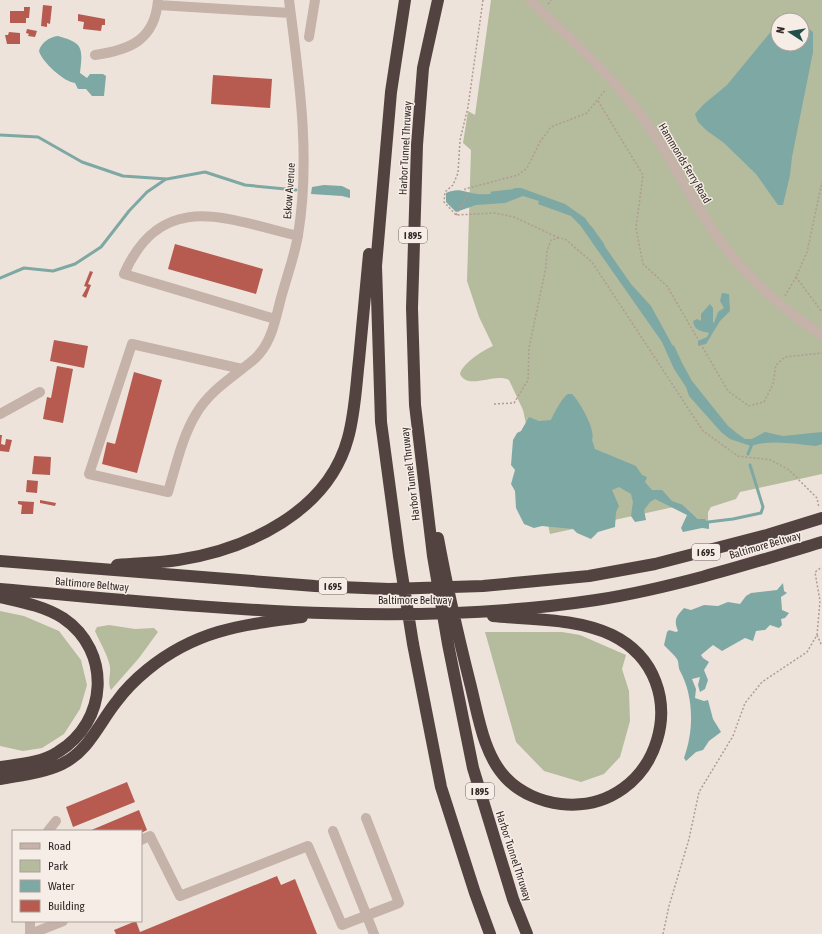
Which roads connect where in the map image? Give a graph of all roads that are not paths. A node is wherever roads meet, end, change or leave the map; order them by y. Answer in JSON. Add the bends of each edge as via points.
{"nodes":[{"id":1,"x":289,"y":0,"type":"edge"},
{"id":2,"x":315,"y":0,"type":"edge"},
{"id":3,"x":405,"y":0,"type":"edge"},
{"id":4,"x":438,"y":0,"type":"edge"},
{"id":5,"x":530,"y":0,"type":"edge"},
{"id":6,"x":158,"y":2,"type":"edge"},
{"id":7,"x":290,"y":13,"type":"junction"},
{"id":8,"x":309,"y":37,"type":"dead end"},
{"id":9,"x":94,"y":55,"type":"dead end"},
{"id":10,"x":391,"y":92,"type":"junction"},
{"id":11,"x":298,"y":236,"type":"junction"},
{"id":12,"x":275,"y":319,"type":"junction"},
{"id":13,"x":822,"y":335,"type":"edge"},
{"id":14,"x":242,"y":369,"type":"junction"},
{"id":15,"x":40,"y":392,"type":"dead end"},
{"id":16,"x":0,"y":414,"type":"edge"},
{"id":17,"x":821,"y":515,"type":"edge"},
{"id":18,"x":822,"y":542,"type":"edge"},
{"id":19,"x":437,"y":556,"type":"junction"},
{"id":20,"x":0,"y":561,"type":"edge"},
{"id":21,"x":77,"y":568,"type":"junction"},
{"id":22,"x":0,"y":589,"type":"edge"},
{"id":23,"x":0,"y":597,"type":"edge"},
{"id":24,"x":337,"y":613,"type":"junction"},
{"id":25,"x":464,"y":613,"type":"junction"},
{"id":26,"x":0,"y":758,"type":"edge"},
{"id":27,"x":20,"y":764,"type":"junction"},
{"id":28,"x":0,"y":767,"type":"edge"},
{"id":29,"x":0,"y":779,"type":"edge"},
{"id":30,"x":366,"y":818,"type":"dead end"},
{"id":31,"x":56,"y":821,"type":"dead end"},
{"id":32,"x":49,"y":830,"type":"edge"},
{"id":33,"x":333,"y":831,"type":"dead end"},
{"id":34,"x":142,"y":840,"type":"edge"},
{"id":35,"x":366,"y":915,"type":"junction"},
{"id":36,"x":30,"y":922,"type":"edge"},
{"id":37,"x":61,"y":922,"type":"edge"},
{"id":38,"x":31,"y":934,"type":"edge"},
{"id":39,"x":374,"y":934,"type":"edge"},
{"id":40,"x":490,"y":934,"type":"edge"},
{"id":41,"x":527,"y":934,"type":"edge"}],
"edges":[{"from":1,"to":7,"type":"street","name":"Eskow Avenue"},
{"from":2,"to":8,"type":"street"},
{"from":3,"to":10,"type":"highway","name":"Harbor Tunnel Thruway"},
{"from":4,"to":19,"type":"highway","name":"Harbor Tunnel Thruway","number":"I 895","via":[[423,68],[413,229],[412,308],[416,405],[423,471]]},
{"from":5,"to":13,"type":"street","name":"Hammonds Ferry Road","via":[[613,82],[651,129],[729,253],[780,304]]},
{"from":6,"to":7,"type":"street"},
{"from":6,"to":9,"type":"street","via":[[154,23],[137,43],[125,49]]},
{"from":7,"to":11,"type":"street","name":"Eskow Avenue","via":[[304,134]]},
{"from":10,"to":21,"type":"highway","via":[[376,187],[353,417],[341,457],[331,476],[320,492],[304,507],[284,521],[229,548],[177,560]]},
{"from":10,"to":40,"type":"highway","name":"Harbor Tunnel Thruway","via":[[376,273],[381,422],[413,644],[441,787]]},
{"from":11,"to":12,"type":"street","name":"Eskow Avenue"},
{"from":11,"to":12,"type":"street","via":[[217,217],[185,218],[168,222],[145,238],[124,274]]},
{"from":12,"to":14,"type":"street","name":"Eskow Avenue","via":[[266,346]]},
{"from":14,"to":14,"type":"street","name":"Eskow Avenue","via":[[132,344],[89,474],[168,492],[196,414],[220,386]]},
{"from":15,"to":16,"type":"street"},
{"from":17,"to":21,"type":"highway","name":"Baltimore Beltway","number":"I 695","via":[[690,556],[655,564],[589,576],[483,586],[389,589],[315,586]]},
{"from":18,"to":25,"type":"highway","name":"Baltimore Beltway","number":"I 695","via":[[709,575],[597,600]]},
{"from":19,"to":25,"type":"highway","via":[[483,734],[494,761],[506,778],[539,800],[574,806],[604,800],[634,780],[646,766],[659,737],[661,705],[658,690],[646,665],[626,644],[602,631],[578,625]]},
{"from":19,"to":41,"type":"highway","name":"Harbor Tunnel Thruway","number":"I 895","via":[[448,644],[473,768],[513,900]]},
{"from":20,"to":21,"type":"highway","name":"Baltimore Beltway","number":"I 695"},
{"from":22,"to":24,"type":"highway","name":"Baltimore Beltway","number":"I 695","via":[[252,609]]},
{"from":23,"to":27,"type":"highway","via":[[46,609],[69,623],[90,649],[99,679],[93,712],[76,738],[52,756]]},
{"from":24,"to":25,"type":"highway","name":"Baltimore Beltway","number":"I 695"},
{"from":24,"to":29,"type":"highway","via":[[235,627],[198,638],[146,670],[116,701],[87,745],[69,760],[39,772]]},
{"from":26,"to":27,"type":"highway"},
{"from":27,"to":28,"type":"highway"},
{"from":30,"to":35,"type":"street","via":[[399,903]]},
{"from":31,"to":32,"type":"street"},
{"from":33,"to":35,"type":"street"},
{"from":34,"to":35,"type":"street","via":[[150,836],[180,896],[308,846],[342,925]]},
{"from":35,"to":39,"type":"street"},
{"from":36,"to":38,"type":"street"},
{"from":37,"to":38,"type":"street"}]}
